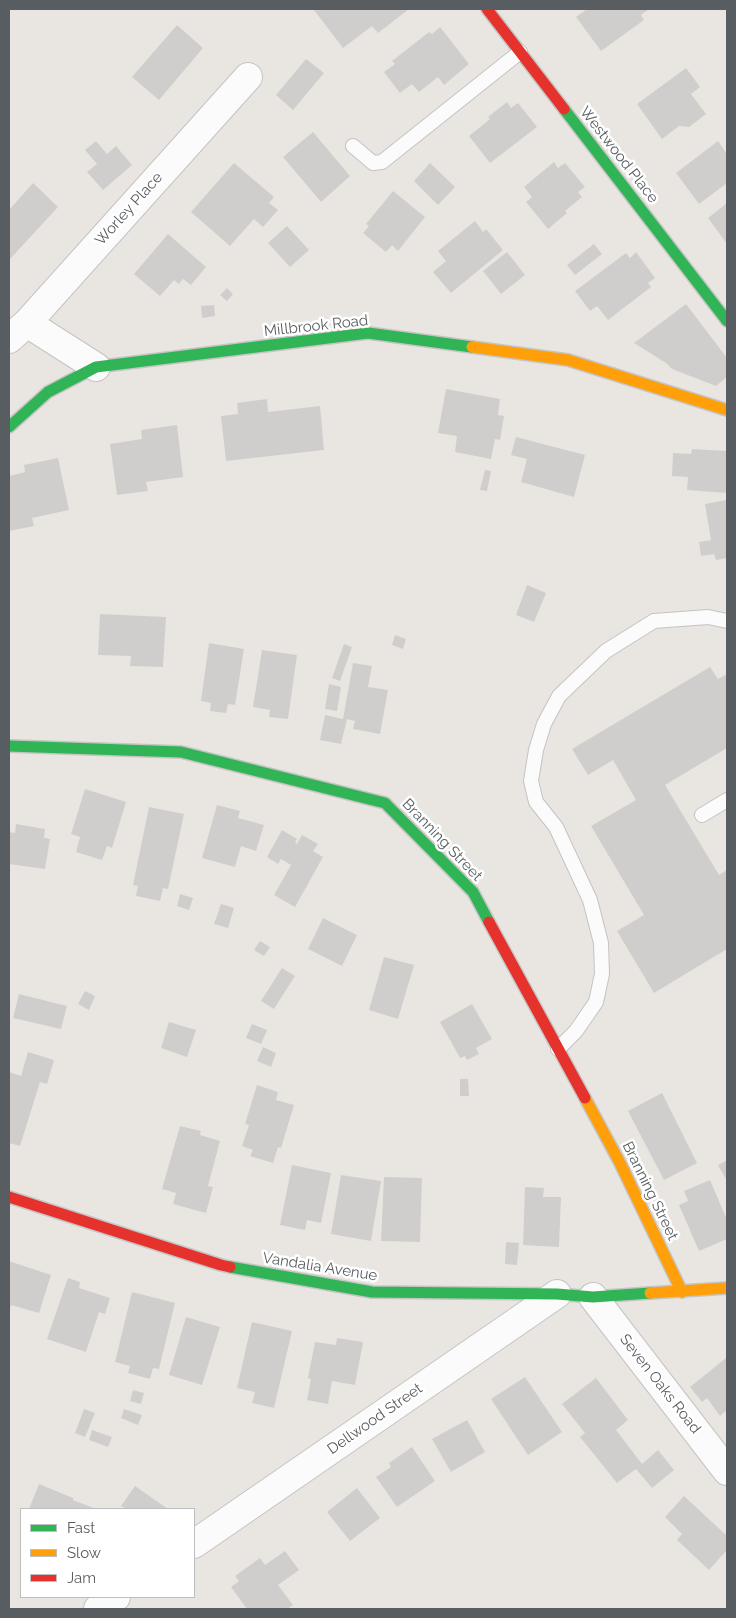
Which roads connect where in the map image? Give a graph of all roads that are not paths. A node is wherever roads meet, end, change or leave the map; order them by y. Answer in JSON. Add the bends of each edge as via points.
{"nodes":[{"id":1,"x":487,"y":9,"type":"edge"},
{"id":2,"x":520,"y":52,"type":"junction"},
{"id":3,"x":248,"y":76,"type":"dead end"},
{"id":4,"x":354,"y":146,"type":"dead end"},
{"id":5,"x":727,"y":320,"type":"edge"},
{"id":6,"x":18,"y":331,"type":"edge"},
{"id":7,"x":96,"y":367,"type":"junction"},
{"id":8,"x":727,"y":410,"type":"edge"},
{"id":9,"x":9,"y":427,"type":"edge"},
{"id":10,"x":727,"y":621,"type":"edge"},
{"id":11,"x":9,"y":746,"type":"edge"},
{"id":12,"x":727,"y":800,"type":"edge"},
{"id":13,"x":702,"y":814,"type":"dead end"},
{"id":14,"x":558,"y":1048,"type":"junction"},
{"id":15,"x":9,"y":1197,"type":"edge"},
{"id":16,"x":727,"y":1288,"type":"edge"},
{"id":17,"x":682,"y":1292,"type":"junction"},
{"id":18,"x":557,"y":1294,"type":"junction"},
{"id":19,"x":593,"y":1298,"type":"junction"},
{"id":20,"x":727,"y":1471,"type":"edge"},
{"id":21,"x":195,"y":1543,"type":"edge"},
{"id":22,"x":114,"y":1598,"type":"edge"},
{"id":23,"x":98,"y":1609,"type":"edge"}],
"edges":[{"from":1,"to":2,"type":"street","name":"Westwood Place"},
{"from":2,"to":4,"type":"lane","via":[[382,162],[373,163]]},
{"from":2,"to":5,"type":"street","name":"Westwood Place"},
{"from":3,"to":6,"type":"street","name":"Worley Place"},
{"from":6,"to":7,"type":"street"},
{"from":7,"to":8,"type":"street","name":"Millbrook Road","via":[[368,333],[568,360]]},
{"from":7,"to":9,"type":"street","name":"Millbrook Road","via":[[48,392]]},
{"from":10,"to":14,"type":"lane","via":[[708,617],[654,621],[606,651],[559,696],[544,724],[531,781],[536,802],[556,827],[590,900],[601,943],[602,974],[596,1002],[576,1031]]},
{"from":11,"to":14,"type":"street","name":"Branning Street","via":[[181,752],[385,803],[473,892]]},
{"from":12,"to":13,"type":"lane"},
{"from":14,"to":17,"type":"street","name":"Branning Street","via":[[620,1163]]},
{"from":15,"to":18,"type":"street","name":"Vandalia Avenue","via":[[221,1265],[372,1292]]},
{"from":16,"to":17,"type":"street","name":"Vandalia Avenue"},
{"from":17,"to":19,"type":"street","name":"Vandalia Avenue"},
{"from":18,"to":19,"type":"street","name":"Vandalia Avenue"},
{"from":18,"to":21,"type":"street","name":"Dellwood Street"},
{"from":19,"to":20,"type":"street","name":"Seven Oaks Road"},
{"from":22,"to":23,"type":"street"}]}
